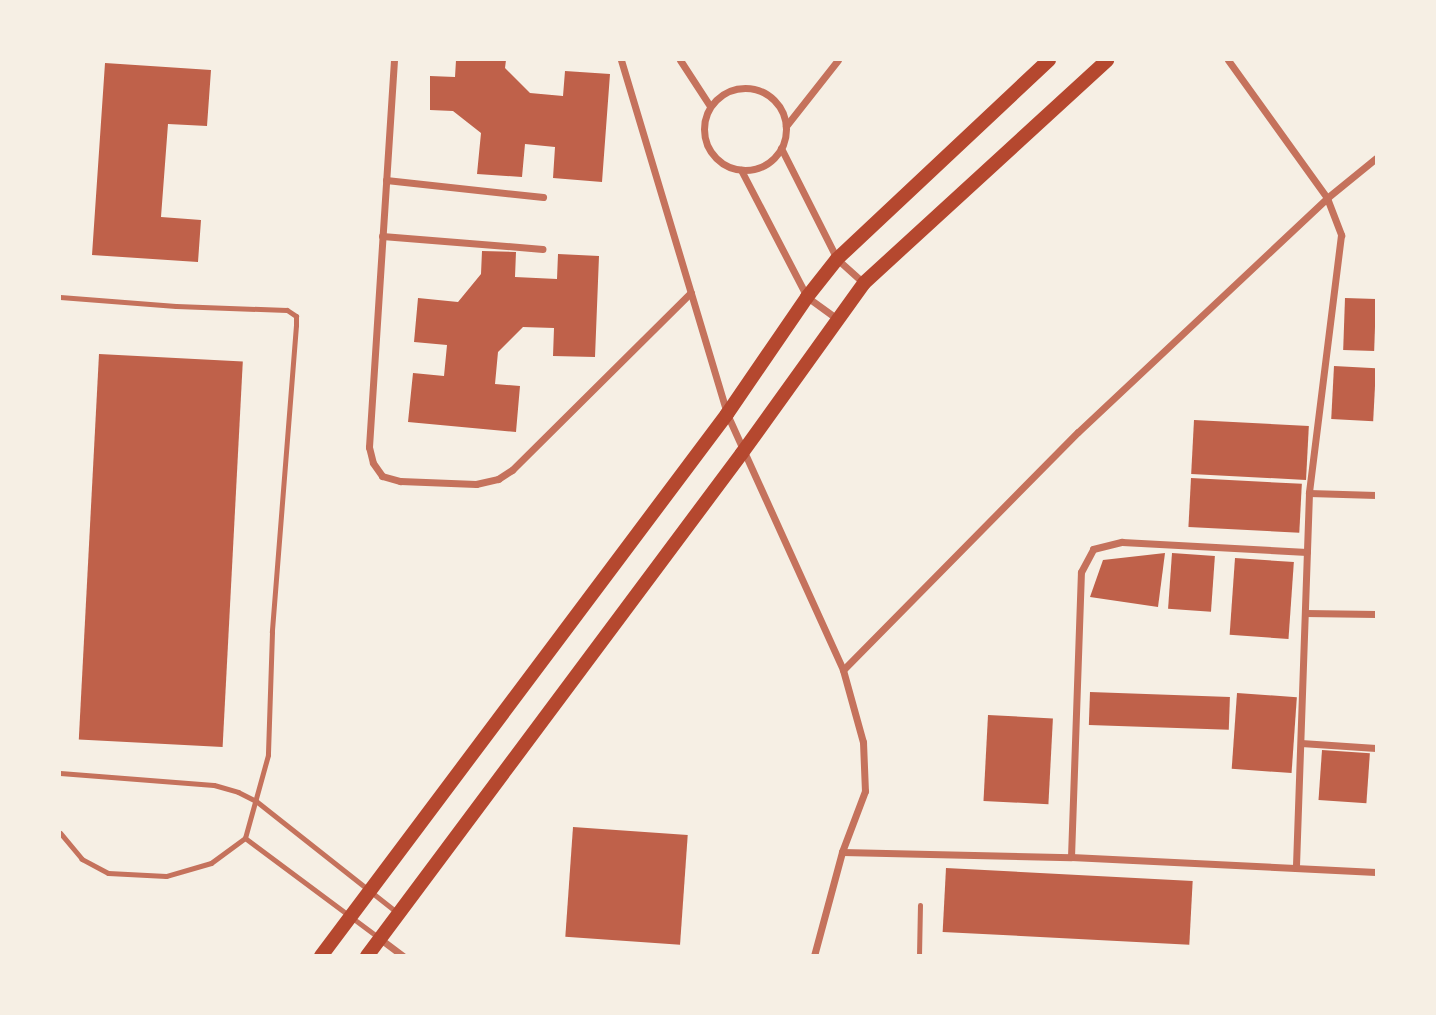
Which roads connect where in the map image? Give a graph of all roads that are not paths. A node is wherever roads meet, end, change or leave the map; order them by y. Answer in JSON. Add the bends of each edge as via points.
{"nodes":[{"id":1,"x":394,"y":60,"type":"edge"},
{"id":2,"x":621,"y":60,"type":"edge"},
{"id":3,"x":680,"y":60,"type":"edge"},
{"id":4,"x":838,"y":60,"type":"edge"},
{"id":5,"x":1049,"y":60,"type":"edge"},
{"id":6,"x":1107,"y":60,"type":"edge"},
{"id":7,"x":1228,"y":60,"type":"edge"},
{"id":8,"x":710,"y":106,"type":"junction"},
{"id":9,"x":786,"y":126,"type":"junction"},
{"id":10,"x":781,"y":148,"type":"junction"},
{"id":11,"x":1377,"y":158,"type":"edge"},
{"id":12,"x":741,"y":170,"type":"junction"},
{"id":13,"x":386,"y":180,"type":"junction"},
{"id":14,"x":543,"y":197,"type":"dead end"},
{"id":15,"x":1327,"y":198,"type":"junction"},
{"id":16,"x":382,"y":236,"type":"junction"},
{"id":17,"x":541,"y":249,"type":"dead end"},
{"id":18,"x":836,"y":259,"type":"junction"},
{"id":19,"x":863,"y":283,"type":"junction"},
{"id":20,"x":691,"y":292,"type":"junction"},
{"id":21,"x":60,"y":297,"type":"edge"},
{"id":22,"x":807,"y":297,"type":"junction"},
{"id":23,"x":836,"y":318,"type":"junction"},
{"id":24,"x":727,"y":414,"type":"junction"},
{"id":25,"x":742,"y":453,"type":"junction"},
{"id":26,"x":1310,"y":493,"type":"junction"},
{"id":27,"x":1377,"y":495,"type":"edge"},
{"id":28,"x":1307,"y":552,"type":"junction"},
{"id":29,"x":1305,"y":613,"type":"junction"},
{"id":30,"x":1377,"y":614,"type":"edge"},
{"id":31,"x":843,"y":670,"type":"junction"},
{"id":32,"x":1301,"y":743,"type":"junction"},
{"id":33,"x":1377,"y":748,"type":"edge"},
{"id":34,"x":60,"y":773,"type":"edge"},
{"id":35,"x":256,"y":801,"type":"junction"},
{"id":36,"x":60,"y":833,"type":"edge"},
{"id":37,"x":245,"y":838,"type":"junction"},
{"id":38,"x":842,"y":852,"type":"junction"},
{"id":39,"x":1071,"y":857,"type":"junction"},
{"id":40,"x":1296,"y":868,"type":"junction"},
{"id":41,"x":1377,"y":872,"type":"edge"},
{"id":42,"x":369,"y":890,"type":"junction"},
{"id":43,"x":920,"y":905,"type":"dead end"},
{"id":44,"x":398,"y":913,"type":"junction"},
{"id":45,"x":350,"y":917,"type":"junction"},
{"id":46,"x":379,"y":938,"type":"junction"},
{"id":47,"x":321,"y":956,"type":"edge"},
{"id":48,"x":367,"y":956,"type":"edge"},
{"id":49,"x":404,"y":956,"type":"edge"},
{"id":50,"x":814,"y":956,"type":"edge"},
{"id":51,"x":919,"y":956,"type":"edge"}],
"edges":[{"from":1,"to":13,"type":"street"},
{"from":2,"to":20,"type":"street"},
{"from":3,"to":8,"type":"street"},
{"from":4,"to":9,"type":"street"},
{"from":5,"to":18,"type":"main road"},
{"from":6,"to":19,"type":"main road"},
{"from":7,"to":15,"type":"street"},
{"from":8,"to":9,"type":"street","via":[[730,90],[756,89],[777,103]]},
{"from":8,"to":12,"type":"street","via":[[704,129],[710,152]]},
{"from":9,"to":10,"type":"street"},
{"from":10,"to":12,"type":"street","via":[[764,165]]},
{"from":10,"to":18,"type":"street"},
{"from":11,"to":15,"type":"street"},
{"from":12,"to":22,"type":"street"},
{"from":13,"to":14,"type":"street"},
{"from":13,"to":16,"type":"street"},
{"from":15,"to":26,"type":"street","via":[[1341,235]]},
{"from":15,"to":31,"type":"street","via":[[1078,432]]},
{"from":16,"to":17,"type":"street"},
{"from":16,"to":20,"type":"street","via":[[369,447],[383,477],[400,481],[476,484],[512,470]]},
{"from":18,"to":19,"type":"street"},
{"from":18,"to":22,"type":"main road"},
{"from":19,"to":23,"type":"main road"},
{"from":20,"to":24,"type":"street"},
{"from":21,"to":35,"type":"lane","via":[[287,310],[296,316],[272,632],[268,755]]},
{"from":22,"to":23,"type":"street"},
{"from":22,"to":24,"type":"main road"},
{"from":23,"to":25,"type":"main road"},
{"from":24,"to":25,"type":"street"},
{"from":24,"to":42,"type":"main road"},
{"from":25,"to":31,"type":"street"},
{"from":25,"to":44,"type":"main road"},
{"from":26,"to":27,"type":"street"},
{"from":26,"to":28,"type":"street"},
{"from":28,"to":29,"type":"street"},
{"from":28,"to":39,"type":"street","via":[[1122,541],[1093,549],[1081,572]]},
{"from":29,"to":30,"type":"street"},
{"from":29,"to":32,"type":"street"},
{"from":31,"to":38,"type":"street","via":[[863,742],[865,791]]},
{"from":32,"to":33,"type":"street"},
{"from":32,"to":40,"type":"street"},
{"from":34,"to":35,"type":"lane","via":[[214,785]]},
{"from":35,"to":37,"type":"lane"},
{"from":35,"to":42,"type":"lane"},
{"from":36,"to":37,"type":"lane","via":[[82,859],[108,873],[166,876],[211,863]]},
{"from":37,"to":45,"type":"lane"},
{"from":38,"to":39,"type":"street"},
{"from":38,"to":50,"type":"street"},
{"from":39,"to":40,"type":"street"},
{"from":40,"to":41,"type":"street"},
{"from":42,"to":44,"type":"lane"},
{"from":42,"to":45,"type":"main road"},
{"from":43,"to":51,"type":"lane"},
{"from":44,"to":46,"type":"main road"},
{"from":45,"to":46,"type":"lane"},
{"from":45,"to":47,"type":"main road"},
{"from":46,"to":48,"type":"main road"},
{"from":46,"to":49,"type":"street"}]}
